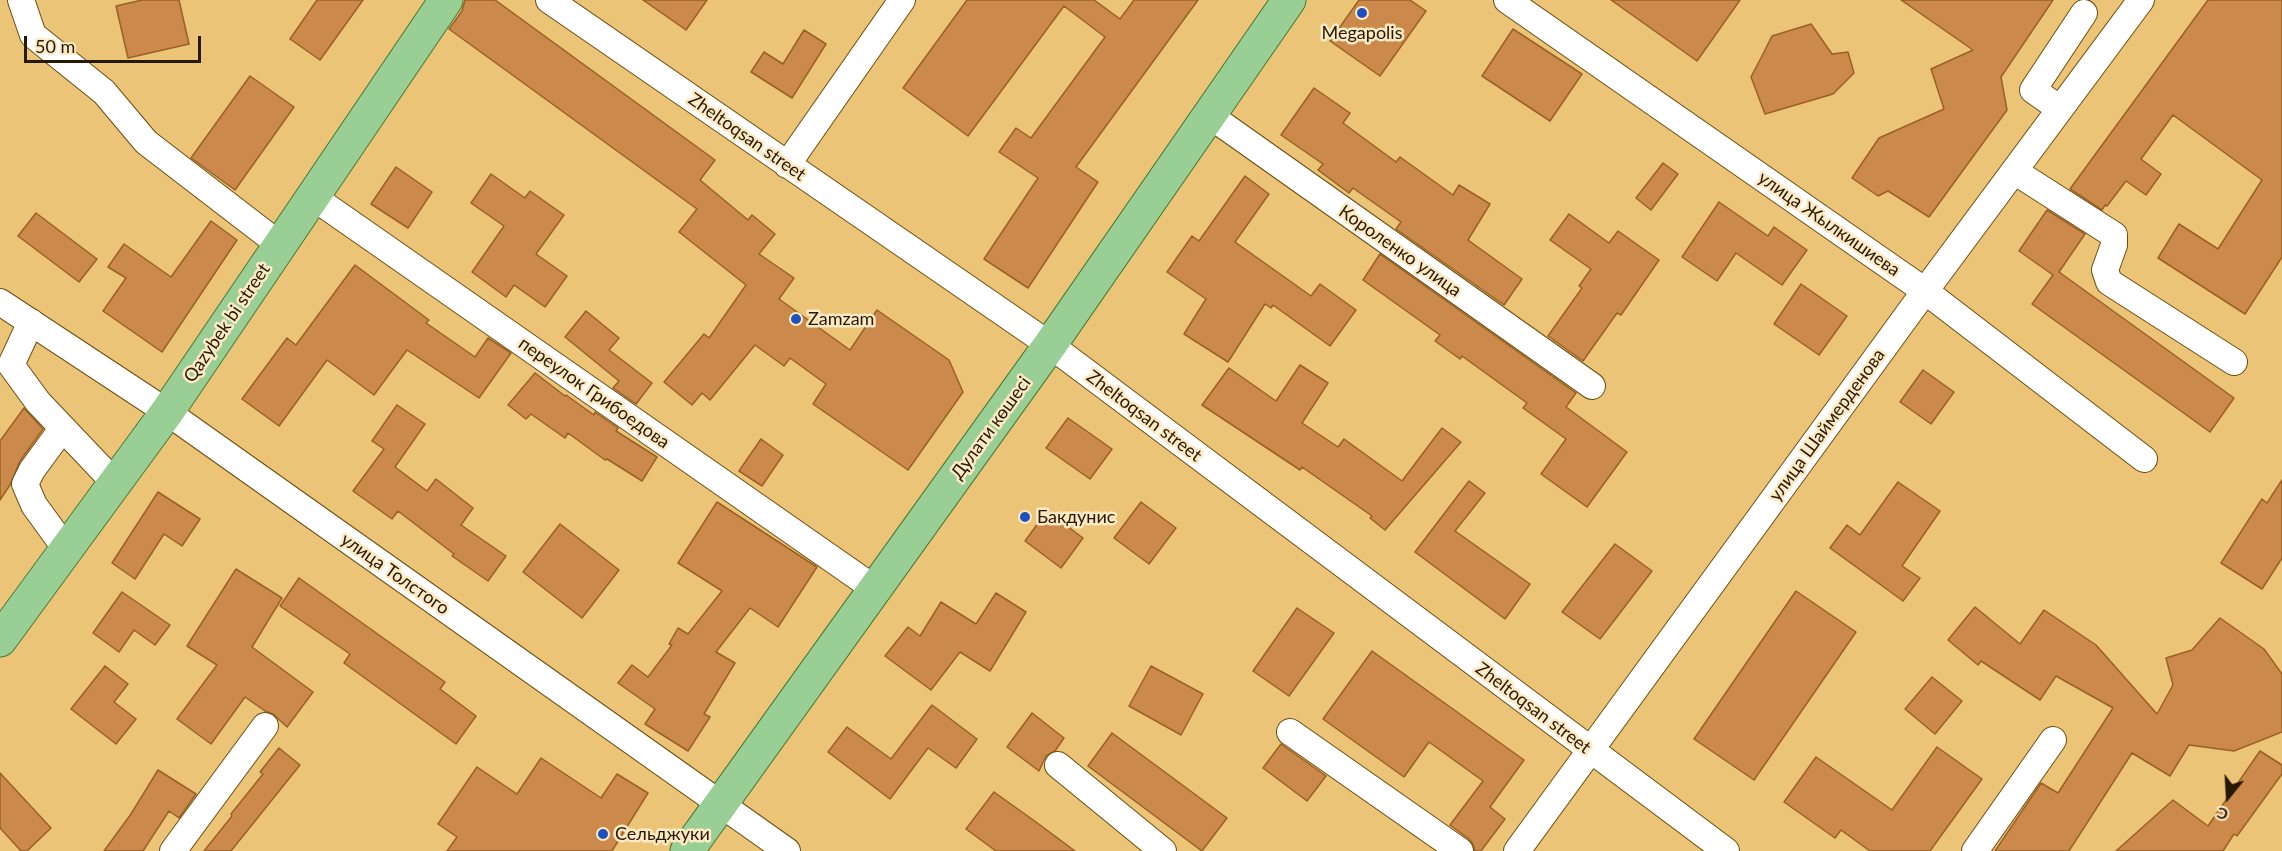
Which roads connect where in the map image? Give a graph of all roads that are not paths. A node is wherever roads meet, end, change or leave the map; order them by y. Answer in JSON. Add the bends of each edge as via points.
{"nodes":[{"id":1,"x":21,"y":0,"type":"edge"},
{"id":2,"x":446,"y":0,"type":"edge"},
{"id":3,"x":549,"y":0,"type":"edge"},
{"id":4,"x":902,"y":0,"type":"edge"},
{"id":5,"x":1289,"y":0,"type":"edge"},
{"id":6,"x":1507,"y":0,"type":"edge"},
{"id":7,"x":2141,"y":0,"type":"edge"},
{"id":8,"x":2084,"y":13,"type":"dead end"},
{"id":9,"x":2060,"y":109,"type":"junction"},
{"id":10,"x":1209,"y":115,"type":"junction"},
{"id":11,"x":788,"y":165,"type":"junction"},
{"id":12,"x":2014,"y":171,"type":"junction"},
{"id":13,"x":313,"y":197,"type":"junction"},
{"id":14,"x":280,"y":245,"type":"junction"},
{"id":15,"x":1925,"y":291,"type":"junction"},
{"id":16,"x":0,"y":302,"type":"edge"},
{"id":17,"x":32,"y":322,"type":"junction"},
{"id":18,"x":1050,"y":345,"type":"junction"},
{"id":19,"x":2234,"y":362,"type":"dead end"},
{"id":20,"x":1592,"y":386,"type":"dead end"},
{"id":21,"x":166,"y":412,"type":"junction"},
{"id":22,"x":62,"y":429,"type":"junction"},
{"id":23,"x":2144,"y":459,"type":"dead end"},
{"id":24,"x":115,"y":483,"type":"junction"},
{"id":25,"x":66,"y":549,"type":"junction"},
{"id":26,"x":875,"y":590,"type":"junction"},
{"id":27,"x":0,"y":640,"type":"edge"},
{"id":28,"x":266,"y":726,"type":"dead end"},
{"id":29,"x":1290,"y":732,"type":"dead end"},
{"id":30,"x":2053,"y":740,"type":"dead end"},
{"id":31,"x":1589,"y":750,"type":"junction"},
{"id":32,"x":1058,"y":765,"type":"dead end"},
{"id":33,"x":721,"y":805,"type":"junction"},
{"id":34,"x":173,"y":851,"type":"edge"},
{"id":35,"x":687,"y":851,"type":"edge"},
{"id":36,"x":787,"y":851,"type":"edge"},
{"id":37,"x":1163,"y":851,"type":"edge"},
{"id":38,"x":1460,"y":851,"type":"edge"},
{"id":39,"x":1517,"y":851,"type":"edge"},
{"id":40,"x":1726,"y":851,"type":"edge"},
{"id":41,"x":1975,"y":851,"type":"edge"}],
"edges":[{"from":1,"to":14,"type":"street","via":[[33,35],[104,92],[146,142]]},
{"from":2,"to":13,"type":"main road","name":"Qazybek bi street"},
{"from":3,"to":11,"type":"street","name":"Zheltoqsan street"},
{"from":4,"to":11,"type":"street"},
{"from":5,"to":10,"type":"main road","name":"Дулати көшесі"},
{"from":6,"to":15,"type":"street","name":"улица Жылкишиева"},
{"from":7,"to":9,"type":"street","name":"улица Шаймерденова"},
{"from":8,"to":9,"type":"street","via":[[2033,90]]},
{"from":9,"to":12,"type":"street","name":"улица Шаймерденова"},
{"from":10,"to":18,"type":"main road","name":"Дулати көшесі"},
{"from":10,"to":20,"type":"street","name":"Короленко улица"},
{"from":11,"to":18,"type":"street","name":"Zheltoqsan street"},
{"from":12,"to":15,"type":"street","name":"улица Шаймерденова"},
{"from":12,"to":19,"type":"street","via":[[2114,235],[2115,244],[2105,270],[2109,282]]},
{"from":13,"to":14,"type":"main road","name":"Qazybek bi street"},
{"from":13,"to":26,"type":"street","name":"переулок Грибоедова"},
{"from":14,"to":21,"type":"main road","name":"Qazybek bi street"},
{"from":15,"to":23,"type":"street","name":"улица Жылкишиева"},
{"from":15,"to":31,"type":"street","name":"улица Шаймерденова"},
{"from":16,"to":17,"type":"street","name":"улица Толстого"},
{"from":17,"to":21,"type":"street","name":"улица Толстого"},
{"from":17,"to":22,"type":"street","via":[[11,365]]},
{"from":18,"to":26,"type":"main road","name":"Дулати көшесі"},
{"from":18,"to":31,"type":"street","name":"Zheltoqsan street"},
{"from":21,"to":24,"type":"main road","name":"Qazybek bi street"},
{"from":21,"to":33,"type":"street","name":"улица Толстого"},
{"from":22,"to":24,"type":"street"},
{"from":22,"to":25,"type":"street","via":[[25,484],[34,505]]},
{"from":24,"to":25,"type":"main road","name":"Qazybek bi street"},
{"from":25,"to":27,"type":"main road","name":"Qazybek bi street"},
{"from":26,"to":33,"type":"main road","name":"Дулати көшесі"},
{"from":28,"to":34,"type":"street"},
{"from":29,"to":38,"type":"street"},
{"from":30,"to":41,"type":"street"},
{"from":31,"to":39,"type":"street","name":"улица Шаймерденова"},
{"from":31,"to":40,"type":"street","name":"Zheltoqsan street"},
{"from":32,"to":37,"type":"street"},
{"from":33,"to":35,"type":"main road","name":"Дулати көшесі"},
{"from":33,"to":36,"type":"street","name":"улица Толстого"}]}
